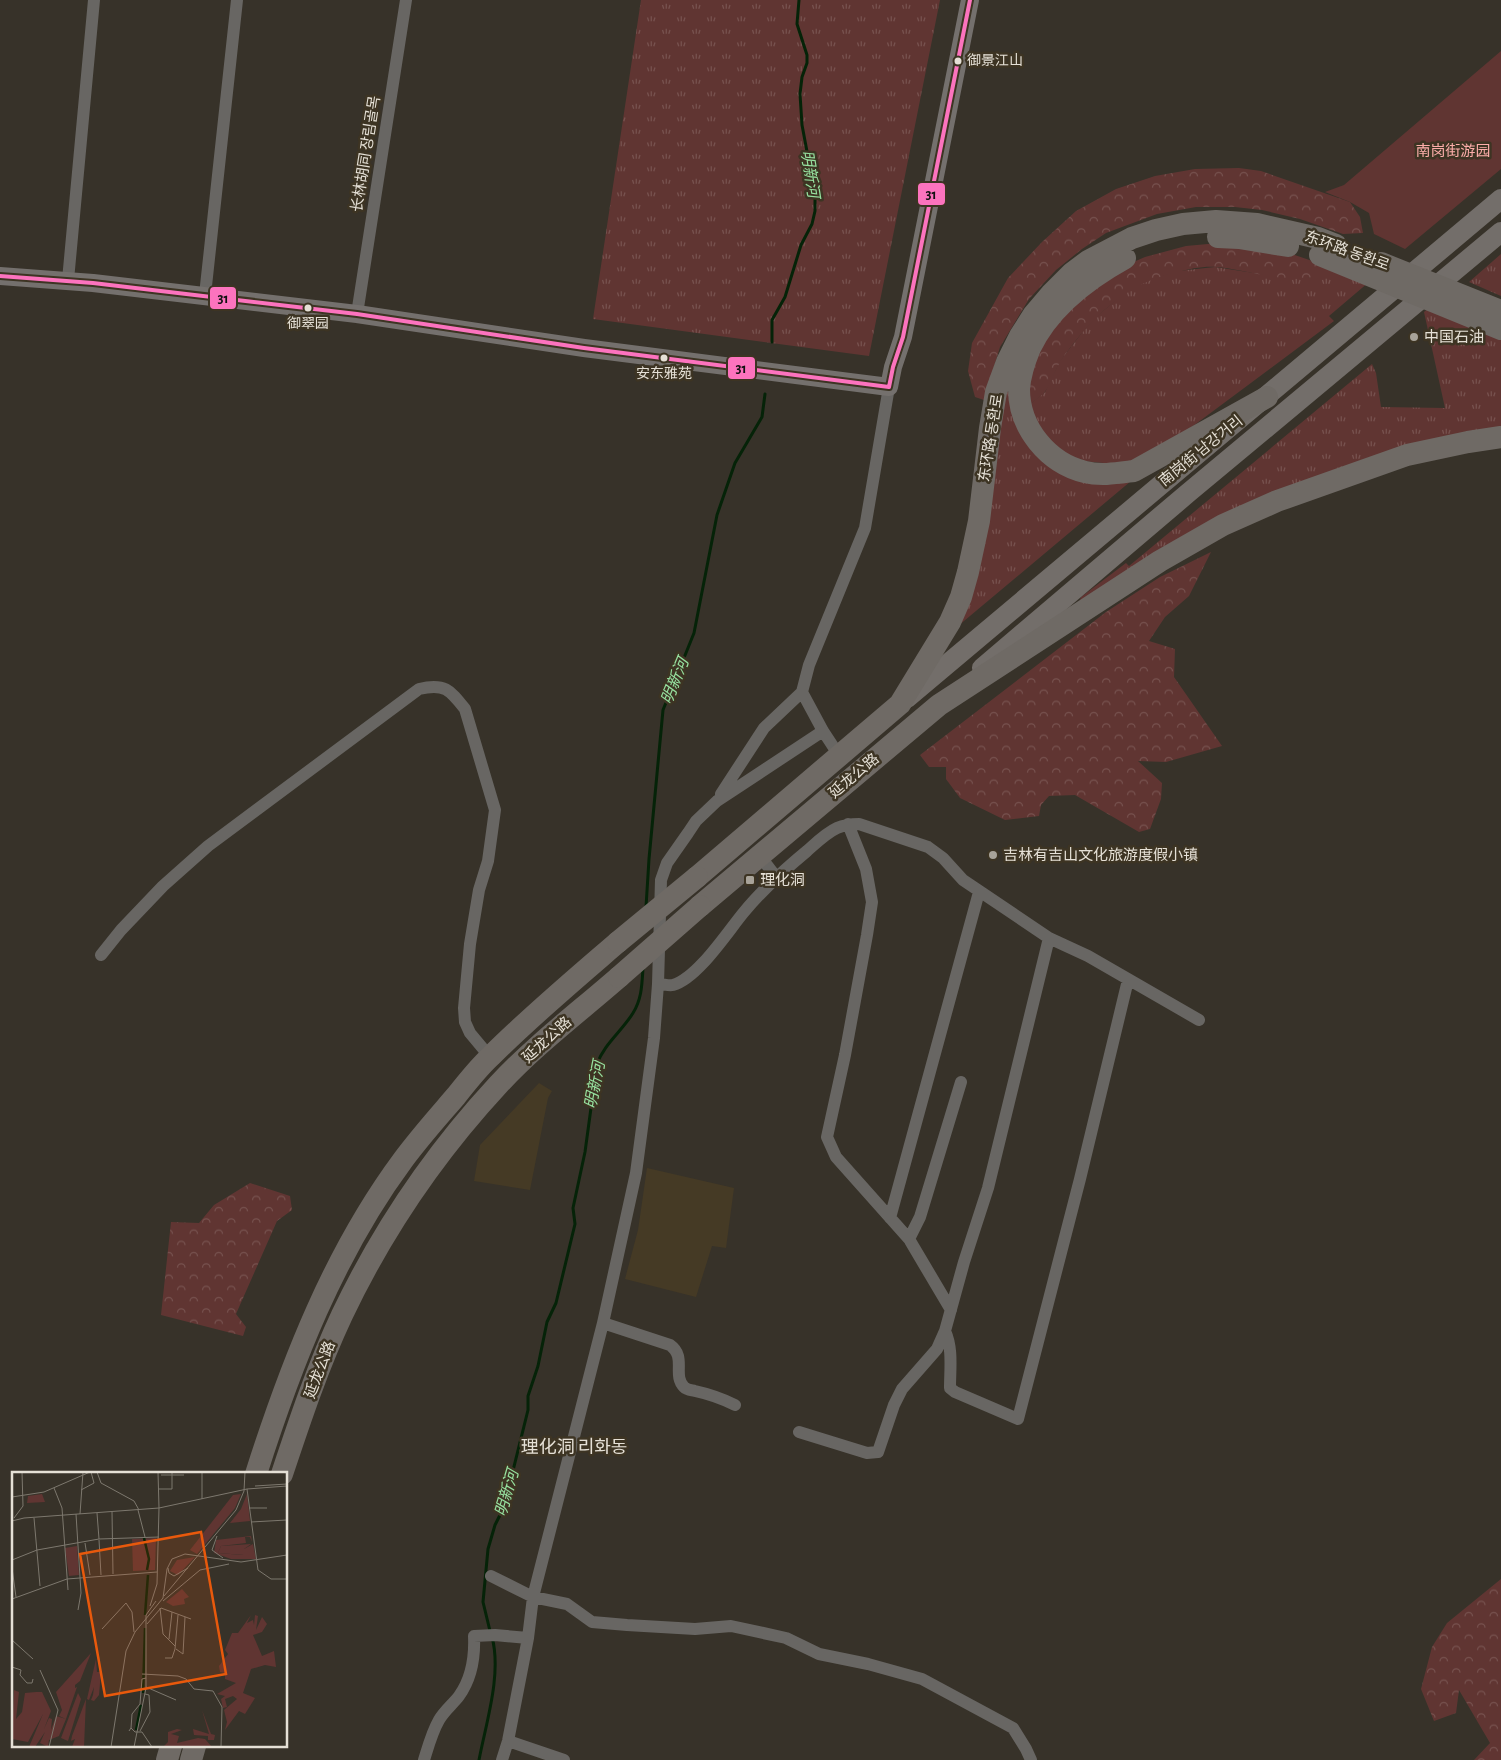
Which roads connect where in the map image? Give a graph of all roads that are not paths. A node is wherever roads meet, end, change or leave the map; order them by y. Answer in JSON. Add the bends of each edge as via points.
{"nodes":[{"id":1,"x":94,"y":0,"type":"edge"},
{"id":2,"x":237,"y":0,"type":"edge"},
{"id":3,"x":406,"y":0,"type":"edge"},
{"id":4,"x":970,"y":0,"type":"edge"},
{"id":5,"x":1501,"y":199,"type":"edge"},
{"id":6,"x":1501,"y":232,"type":"edge"},
{"id":7,"x":1328,"y":250,"type":"junction"},
{"id":8,"x":0,"y":276,"type":"edge"},
{"id":9,"x":68,"y":280,"type":"junction"},
{"id":10,"x":205,"y":295,"type":"junction"},
{"id":11,"x":1501,"y":311,"type":"edge"},
{"id":12,"x":358,"y":314,"type":"junction"},
{"id":13,"x":1501,"y":329,"type":"edge"},
{"id":14,"x":889,"y":387,"type":"junction"},
{"id":15,"x":1267,"y":397,"type":"junction"},
{"id":16,"x":1501,"y":438,"type":"edge"},
{"id":17,"x":802,"y":692,"type":"junction"},
{"id":18,"x":900,"y":704,"type":"junction"},
{"id":19,"x":939,"y":705,"type":"junction"},
{"id":20,"x":823,"y":730,"type":"junction"},
{"id":21,"x":840,"y":757,"type":"junction"},
{"id":22,"x":717,"y":801,"type":"junction"},
{"id":23,"x":848,"y":824,"type":"junction"},
{"id":24,"x":760,"y":856,"type":"junction"},
{"id":25,"x":776,"y":877,"type":"junction"},
{"id":26,"x":979,"y":892,"type":"junction"},
{"id":27,"x":1050,"y":938,"type":"junction"},
{"id":28,"x":101,"y":955,"type":"dead end"},
{"id":29,"x":1128,"y":980,"type":"junction"},
{"id":30,"x":658,"y":984,"type":"junction"},
{"id":31,"x":1199,"y":1020,"type":"dead end"},
{"id":32,"x":490,"y":1057,"type":"junction"},
{"id":33,"x":961,"y":1082,"type":"dead end"},
{"id":34,"x":890,"y":1218,"type":"junction"},
{"id":35,"x":909,"y":1238,"type":"junction"},
{"id":36,"x":950,"y":1310,"type":"junction"},
{"id":37,"x":603,"y":1323,"type":"junction"},
{"id":38,"x":945,"y":1331,"type":"junction"},
{"id":39,"x":735,"y":1405,"type":"dead end"},
{"id":40,"x":799,"y":1432,"type":"dead end"},
{"id":41,"x":257,"y":1472,"type":"edge"},
{"id":42,"x":283,"y":1472,"type":"edge"},
{"id":43,"x":491,"y":1576,"type":"dead end"},
{"id":44,"x":533,"y":1597,"type":"junction"},
{"id":45,"x":528,"y":1638,"type":"junction"},
{"id":46,"x":508,"y":1741,"type":"junction"},
{"id":47,"x":424,"y":1760,"type":"edge"},
{"id":48,"x":502,"y":1760,"type":"edge"},
{"id":49,"x":564,"y":1760,"type":"edge"},
{"id":50,"x":1031,"y":1760,"type":"edge"}],
"edges":[{"from":1,"to":9,"type":"street"},
{"from":2,"to":10,"type":"street"},
{"from":3,"to":12,"type":"street","name":"长林胡同 장림골목"},
{"from":4,"to":14,"type":"street","via":[[902,338]]},
{"from":5,"to":15,"type":"main road","name":"南岗街 남강거리"},
{"from":6,"to":19,"type":"main road","name":"南岗街 남강거리","via":[[1188,492]]},
{"from":7,"to":11,"type":"highway","name":"东环路 동환로","bridge":true},
{"from":7,"to":13,"type":"highway","bridge":true},
{"from":7,"to":15,"type":"highway","via":[[1201,236],[1165,242],[1131,254],[1101,272],[1052,315],[1030,348],[1019,389],[1027,424],[1040,447],[1069,467],[1101,474],[1134,471]]},
{"from":7,"to":18,"type":"highway","name":"东环路 동환로","via":[[1318,238],[1257,224],[1216,221],[1183,224],[1132,238],[1088,261],[1052,294],[1020,336],[996,392],[979,521],[961,597],[950,622]]},
{"from":8,"to":9,"type":"street"},
{"from":9,"to":10,"type":"street"},
{"from":10,"to":12,"type":"street"},
{"from":12,"to":14,"type":"street","via":[[584,348]]},
{"from":14,"to":17,"type":"street","via":[[865,528]]},
{"from":15,"to":18,"type":"main road","name":"南岗街 남강거리"},
{"from":16,"to":19,"type":"highway","via":[[1407,455],[1277,500],[1223,525],[1160,561]]},
{"from":17,"to":20,"type":"street"},
{"from":17,"to":22,"type":"street","via":[[764,728]]},
{"from":18,"to":21,"type":"highway","name":"延龙公路"},
{"from":19,"to":24,"type":"highway","name":"延龙公路"},
{"from":20,"to":21,"type":"street"},
{"from":20,"to":22,"type":"street"},
{"from":21,"to":32,"type":"highway","name":"延龙公路","bridge":true,"via":[[618,942]]},
{"from":22,"to":30,"type":"street","via":[[696,820],[668,863],[661,880]]},
{"from":23,"to":25,"type":"street","via":[[836,828]]},
{"from":23,"to":26,"type":"street","via":[[859,824],[928,847]]},
{"from":23,"to":34,"type":"street","via":[[866,870],[872,902],[827,1136],[836,1157]]},
{"from":24,"to":25,"type":"street"},
{"from":24,"to":42,"type":"highway","name":"延龙公路","bridge":true,"via":[[540,1045],[470,1116],[390,1226],[342,1316]]},
{"from":25,"to":30,"type":"street","via":[[694,971],[671,986]]},
{"from":26,"to":27,"type":"street"},
{"from":26,"to":34,"type":"street"},
{"from":27,"to":29,"type":"street"},
{"from":27,"to":36,"type":"street","via":[[988,1188]]},
{"from":28,"to":32,"type":"street","via":[[120,930],[163,886],[208,846],[420,689],[444,687],[465,709],[495,810],[488,862],[479,890],[470,944],[464,1008],[470,1033]]},
{"from":29,"to":31,"type":"street"},
{"from":29,"to":38,"type":"street","via":[[1018,1419],[950,1388],[951,1360]]},
{"from":30,"to":37,"type":"street","via":[[649,1084],[636,1173]]},
{"from":32,"to":41,"type":"highway","name":"延龙公路","via":[[402,1161],[360,1227],[300,1349]]},
{"from":33,"to":35,"type":"street","via":[[920,1217]]},
{"from":34,"to":35,"type":"street"},
{"from":35,"to":36,"type":"street"},
{"from":36,"to":38,"type":"street"},
{"from":37,"to":39,"type":"street","via":[[670,1345],[679,1355],[682,1386]]},
{"from":37,"to":44,"type":"street"},
{"from":38,"to":40,"type":"street","via":[[937,1349],[902,1389],[878,1452],[867,1453]]},
{"from":43,"to":44,"type":"street"},
{"from":44,"to":45,"type":"street"},
{"from":44,"to":50,"type":"street","via":[[567,1604],[592,1622],[695,1628],[731,1626],[786,1638],[818,1654],[922,1679],[1012,1728]]},
{"from":45,"to":46,"type":"street"},
{"from":45,"to":47,"type":"street","via":[[474,1636],[475,1656],[471,1672],[460,1694],[439,1720]]},
{"from":46,"to":48,"type":"street"},
{"from":46,"to":49,"type":"street"}]}
